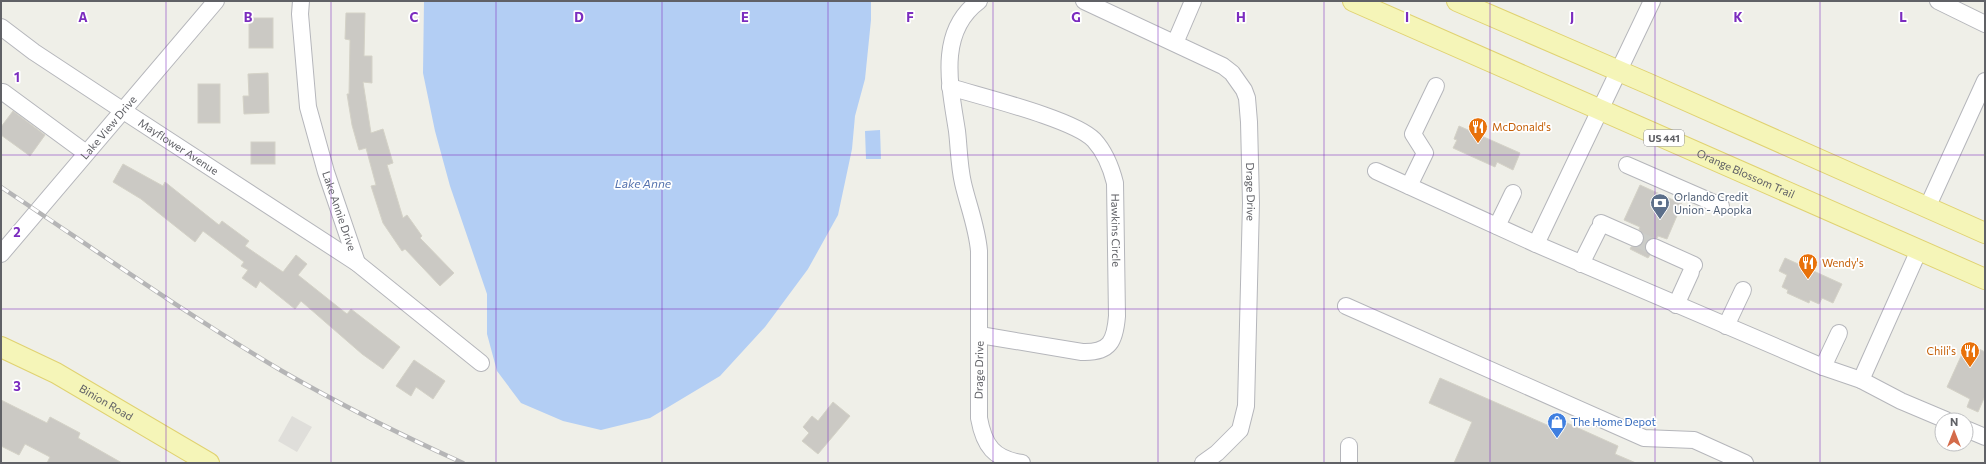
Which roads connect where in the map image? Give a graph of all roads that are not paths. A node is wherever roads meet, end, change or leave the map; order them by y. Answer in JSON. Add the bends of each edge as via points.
{"nodes":[{"id":1,"x":216,"y":1,"type":"edge"},
{"id":2,"x":301,"y":1,"type":"edge"},
{"id":3,"x":978,"y":1,"type":"edge"},
{"id":4,"x":1084,"y":1,"type":"edge"},
{"id":5,"x":1193,"y":1,"type":"edge"},
{"id":6,"x":1353,"y":1,"type":"edge"},
{"id":7,"x":1457,"y":1,"type":"edge"},
{"id":8,"x":1652,"y":1,"type":"edge"},
{"id":9,"x":1938,"y":1,"type":"edge"},
{"id":10,"x":1985,"y":24,"type":"edge"},
{"id":11,"x":1,"y":27,"type":"edge"},
{"id":12,"x":1175,"y":43,"type":"junction"},
{"id":13,"x":1619,"y":71,"type":"junction"},
{"id":14,"x":1985,"y":81,"type":"edge"},
{"id":15,"x":1436,"y":86,"type":"dead end"},
{"id":16,"x":950,"y":87,"type":"junction"},
{"id":17,"x":3,"y":92,"type":"dead end"},
{"id":18,"x":1600,"y":109,"type":"junction"},
{"id":19,"x":122,"y":110,"type":"junction"},
{"id":20,"x":86,"y":153,"type":"junction"},
{"id":21,"x":1627,"y":165,"type":"dead end"},
{"id":22,"x":1376,"y":171,"type":"dead end"},
{"id":23,"x":1409,"y":186,"type":"junction"},
{"id":24,"x":1513,"y":193,"type":"dead end"},
{"id":25,"x":1721,"y":206,"type":"dead end"},
{"id":26,"x":1926,"y":208,"type":"junction"},
{"id":27,"x":1497,"y":226,"type":"junction"},
{"id":28,"x":1985,"y":233,"type":"edge"},
{"id":29,"x":1635,"y":238,"type":"tunnel mouth"},
{"id":30,"x":1536,"y":244,"type":"junction"},
{"id":31,"x":1654,"y":247,"type":"tunnel mouth"},
{"id":32,"x":1919,"y":250,"type":"junction"},
{"id":33,"x":1,"y":254,"type":"edge"},
{"id":34,"x":357,"y":264,"type":"junction"},
{"id":35,"x":1581,"y":264,"type":"junction"},
{"id":36,"x":1985,"y":279,"type":"edge"},
{"id":37,"x":1743,"y":290,"type":"dead end"},
{"id":38,"x":1676,"y":304,"type":"junction"},
{"id":39,"x":1346,"y":306,"type":"dead end"},
{"id":40,"x":1726,"y":326,"type":"junction"},
{"id":41,"x":1839,"y":333,"type":"dead end"},
{"id":42,"x":980,"y":335,"type":"junction"},
{"id":43,"x":1,"y":346,"type":"edge"},
{"id":44,"x":481,"y":363,"type":"dead end"},
{"id":45,"x":1823,"y":367,"type":"junction"},
{"id":46,"x":1861,"y":380,"type":"junction"},
{"id":47,"x":1934,"y":415,"type":"edge"},
{"id":48,"x":1974,"y":432,"type":"edge"},
{"id":49,"x":1985,"y":437,"type":"edge"},
{"id":50,"x":1349,"y":446,"type":"dead end"},
{"id":51,"x":1220,"y":458,"type":"edge"},
{"id":52,"x":209,"y":463,"type":"edge"},
{"id":53,"x":1022,"y":463,"type":"edge"},
{"id":54,"x":1203,"y":463,"type":"edge"},
{"id":55,"x":1349,"y":463,"type":"edge"},
{"id":56,"x":1745,"y":463,"type":"edge"}],
"edges":[{"from":1,"to":19,"type":"street","name":"Lake View Drive"},
{"from":2,"to":34,"type":"street","name":"Lake Annie Drive","via":[[308,107],[326,172]]},
{"from":3,"to":16,"type":"street","name":"Drage Drive","via":[[963,17],[951,43]]},
{"from":4,"to":12,"type":"street","name":"Drage Drive"},
{"from":5,"to":12,"type":"street"},
{"from":6,"to":18,"type":"main road","name":"Orange Blossom Trail","number":"US 441"},
{"from":7,"to":13,"type":"main road"},
{"from":8,"to":13,"type":"street"},
{"from":9,"to":10,"type":"street"},
{"from":11,"to":19,"type":"street","name":"Mayflower Avenue"},
{"from":12,"to":51,"type":"street","name":"Drage Drive","via":[[1223,66],[1239,81],[1247,98],[1251,203],[1246,406],[1240,430]]},
{"from":13,"to":18,"type":"street"},
{"from":13,"to":26,"type":"main road"},
{"from":14,"to":26,"type":"street"},
{"from":15,"to":23,"type":"street","via":[[1413,134],[1425,153]]},
{"from":16,"to":42,"type":"street","name":"Drage Drive","via":[[962,181],[978,243]]},
{"from":16,"to":42,"type":"street","name":"Hawkins Circle","via":[[1057,120],[1080,130],[1100,147],[1115,183],[1117,316],[1115,332],[1108,346],[1098,351],[1082,352]]},
{"from":17,"to":20,"type":"street"},
{"from":18,"to":30,"type":"street"},
{"from":18,"to":32,"type":"main road","name":"Orange Blossom Trail","number":"US 441"},
{"from":19,"to":20,"type":"street","name":"Lake View Drive"},
{"from":19,"to":34,"type":"street","name":"Mayflower Avenue"},
{"from":20,"to":33,"type":"street","name":"Lake View Drive"},
{"from":21,"to":25,"type":"street"},
{"from":22,"to":23,"type":"street"},
{"from":23,"to":27,"type":"street"},
{"from":24,"to":27,"type":"street"},
{"from":26,"to":28,"type":"main road"},
{"from":27,"to":30,"type":"street"},
{"from":29,"to":35,"type":"street","via":[[1599,226]]},
{"from":30,"to":35,"type":"street"},
{"from":31,"to":38,"type":"street","via":[[1693,268]]},
{"from":32,"to":36,"type":"main road","name":"Orange Blossom Trail","number":"US 441"},
{"from":32,"to":46,"type":"street"},
{"from":34,"to":44,"type":"street","name":"Lake Annie Drive"},
{"from":35,"to":38,"type":"street"},
{"from":37,"to":40,"type":"street"},
{"from":38,"to":40,"type":"street"},
{"from":39,"to":56,"type":"street","via":[[1644,438],[1694,440]]},
{"from":40,"to":45,"type":"street"},
{"from":41,"to":45,"type":"street"},
{"from":42,"to":53,"type":"street","name":"Drage Drive","via":[[981,429],[997,455]]},
{"from":43,"to":52,"type":"main road","name":"Binion Road","via":[[56,373]]},
{"from":45,"to":46,"type":"street"},
{"from":46,"to":47,"type":"street"},
{"from":48,"to":49,"type":"street"},
{"from":50,"to":55,"type":"street"},
{"from":51,"to":54,"type":"street","name":"Drage Drive"}]}
